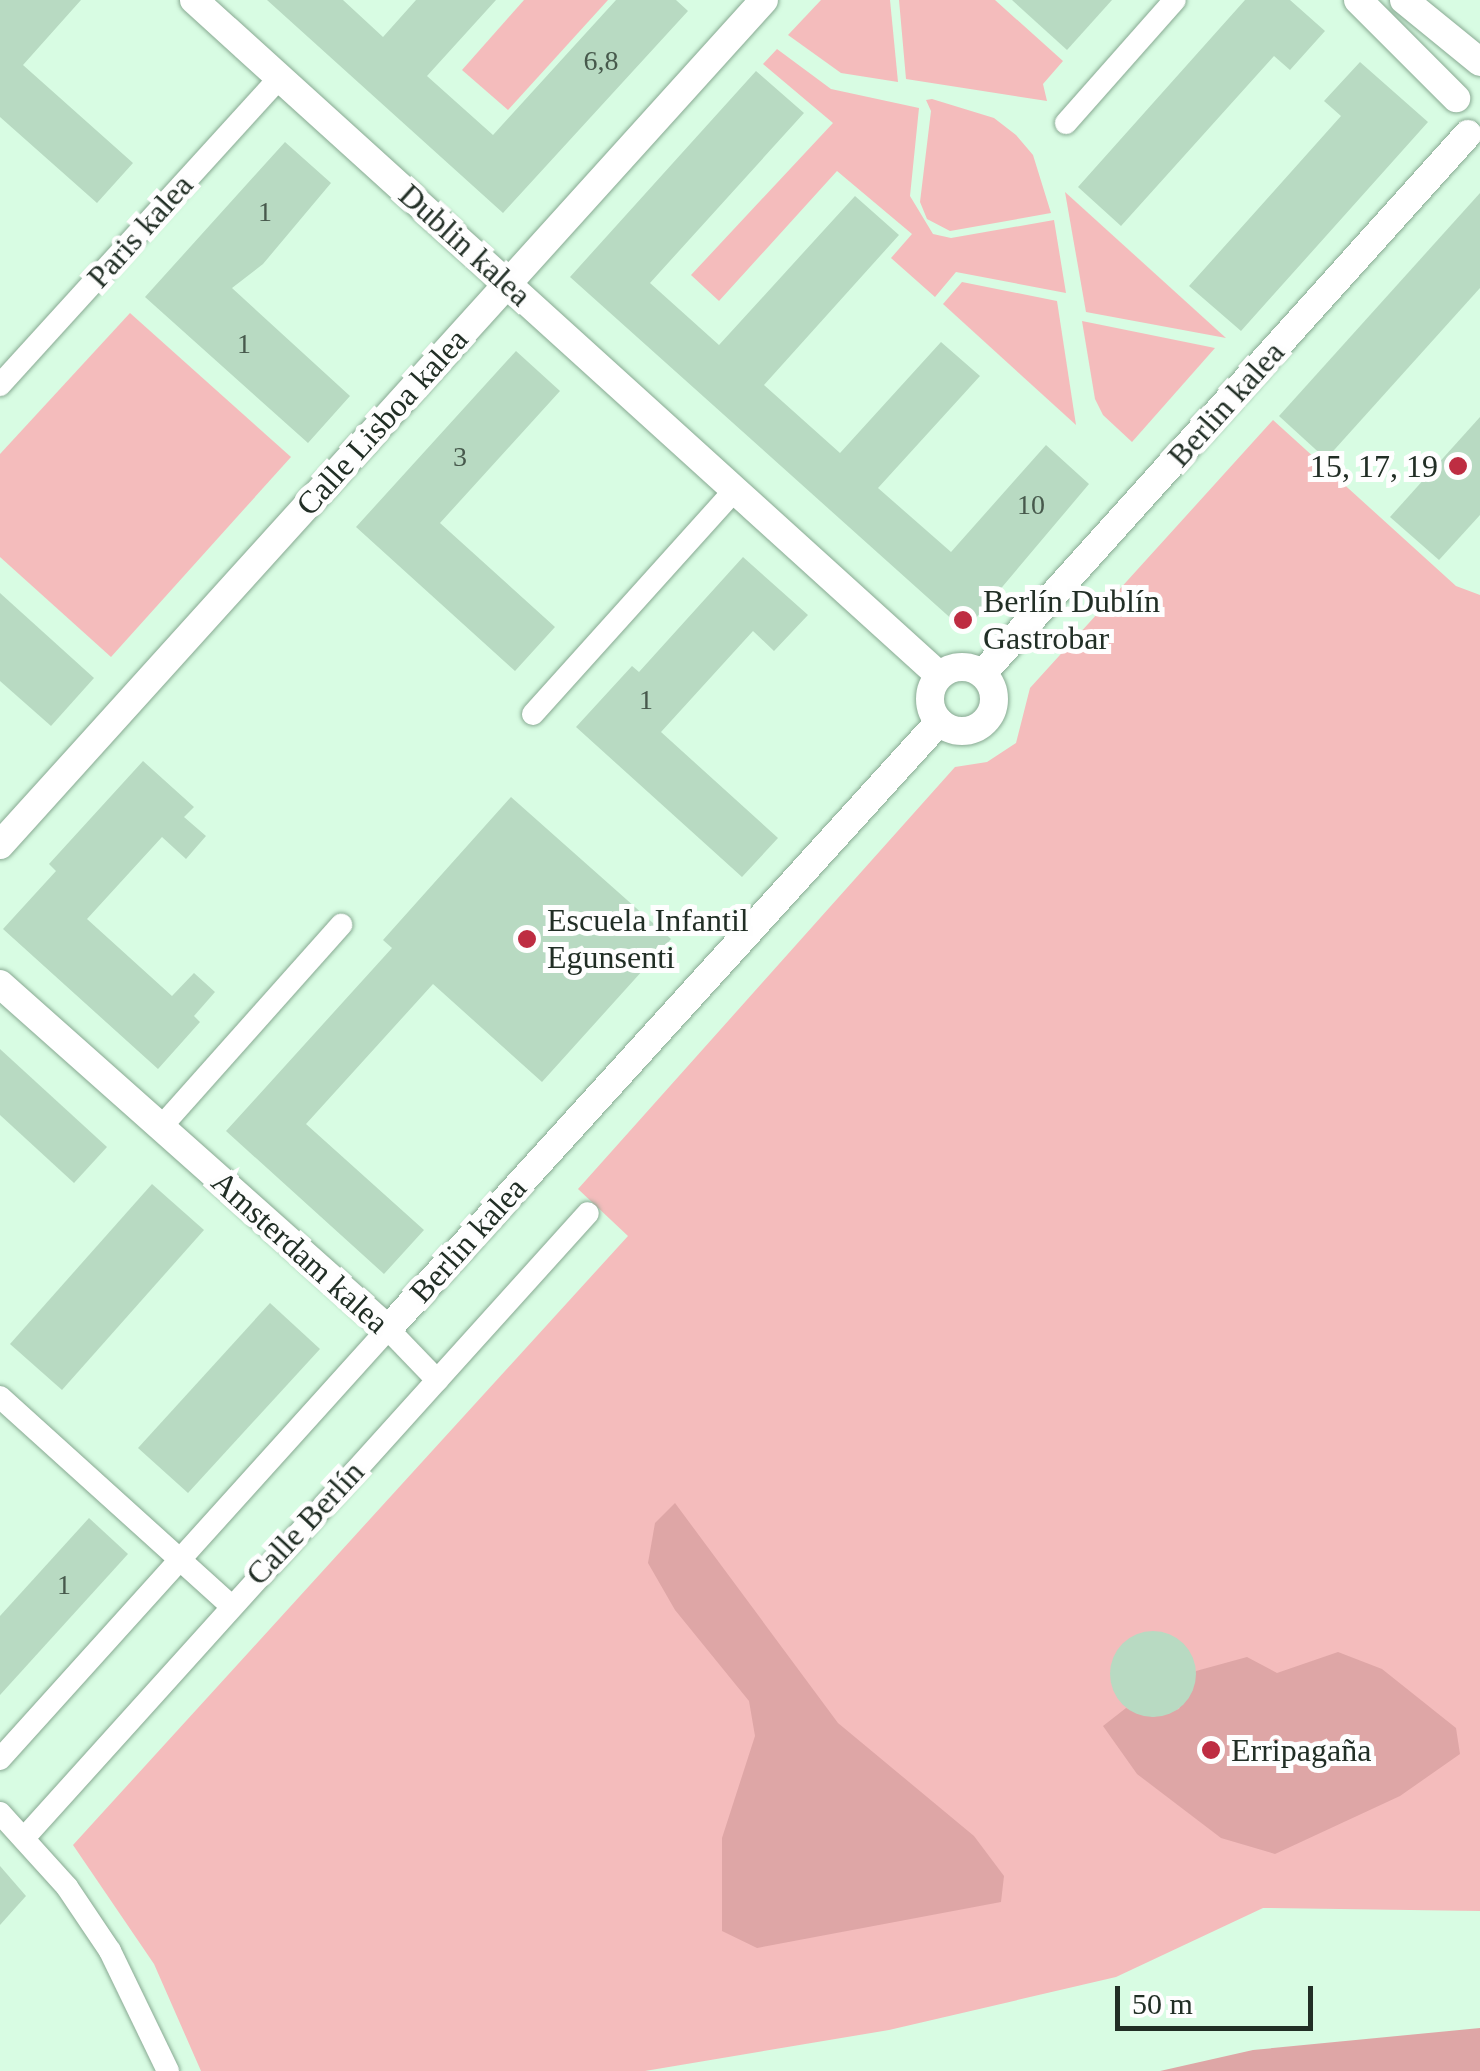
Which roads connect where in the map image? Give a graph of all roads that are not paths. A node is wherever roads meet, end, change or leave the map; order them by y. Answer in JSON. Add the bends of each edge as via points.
{"nodes":[{"id":1,"x":194,"y":0,"type":"edge"},
{"id":2,"x":764,"y":0,"type":"edge"},
{"id":3,"x":1175,"y":0,"type":"edge"},
{"id":4,"x":1358,"y":0,"type":"edge"},
{"id":5,"x":1404,"y":0,"type":"edge"},
{"id":6,"x":1480,"y":62,"type":"edge"},
{"id":7,"x":1480,"y":70,"type":"edge"},
{"id":8,"x":280,"y":78,"type":"junction"},
{"id":9,"x":1456,"y":98,"type":"junction"},
{"id":10,"x":1066,"y":123,"type":"dead end"},
{"id":11,"x":1474,"y":138,"type":"edge"},
{"id":12,"x":507,"y":284,"type":"junction"},
{"id":13,"x":0,"y":384,"type":"edge"},
{"id":14,"x":735,"y":490,"type":"junction"},
{"id":15,"x":983,"y":673,"type":"junction"},
{"id":16,"x":939,"y":675,"type":"junction"},
{"id":17,"x":533,"y":714,"type":"dead end"},
{"id":18,"x":939,"y":722,"type":"junction"},
{"id":19,"x":0,"y":845,"type":"edge"},
{"id":20,"x":341,"y":925,"type":"dead end"},
{"id":21,"x":0,"y":984,"type":"edge"},
{"id":22,"x":161,"y":1126,"type":"junction"},
{"id":23,"x":588,"y":1213,"type":"dead end"},
{"id":24,"x":388,"y":1329,"type":"junction"},
{"id":25,"x":436,"y":1380,"type":"junction"},
{"id":26,"x":0,"y":1396,"type":"edge"},
{"id":27,"x":180,"y":1558,"type":"junction"},
{"id":28,"x":230,"y":1604,"type":"junction"},
{"id":29,"x":0,"y":1760,"type":"edge"},
{"id":30,"x":0,"y":1813,"type":"edge"},
{"id":31,"x":25,"y":1837,"type":"junction"},
{"id":32,"x":168,"y":2071,"type":"edge"}],
"edges":[{"from":1,"to":8,"type":"street","name":"Dublin kalea"},
{"from":2,"to":12,"type":"street","name":"Calle Lisboa kalea"},
{"from":3,"to":10,"type":"street"},
{"from":4,"to":9,"type":"street"},
{"from":5,"to":6,"type":"street"},
{"from":7,"to":9,"type":"street"},
{"from":8,"to":12,"type":"street","name":"Dublin kalea"},
{"from":8,"to":13,"type":"street","name":"Paris kalea"},
{"from":9,"to":11,"type":"street"},
{"from":11,"to":15,"type":"street","name":"Berlin kalea"},
{"from":12,"to":14,"type":"street","name":"Dublin kalea"},
{"from":12,"to":19,"type":"street","name":"Calle Lisboa kalea"},
{"from":14,"to":16,"type":"street","name":"Dublin kalea"},
{"from":14,"to":17,"type":"street"},
{"from":15,"to":16,"type":"street","via":[[968,666]]},
{"from":15,"to":18,"type":"street","via":[[994,705],[987,721],[972,730]]},
{"from":16,"to":18,"type":"street","via":[[929,699]]},
{"from":18,"to":24,"type":"street","name":"Berlin kalea"},
{"from":20,"to":22,"type":"street"},
{"from":21,"to":22,"type":"street","name":"Amsterdam kalea"},
{"from":22,"to":24,"type":"street","name":"Amsterdam kalea"},
{"from":23,"to":25,"type":"street","name":"Calle Berlín"},
{"from":24,"to":25,"type":"street","name":"Amsterdam kalea"},
{"from":24,"to":27,"type":"street","name":"Berlin kalea"},
{"from":25,"to":28,"type":"street","name":"Calle Berlín"},
{"from":26,"to":27,"type":"street"},
{"from":27,"to":28,"type":"street"},
{"from":27,"to":29,"type":"street","name":"Berlin kalea"},
{"from":28,"to":31,"type":"street","name":"Calle Berlín"},
{"from":30,"to":31,"type":"street"},
{"from":31,"to":32,"type":"street","via":[[110,1950]]}]}
